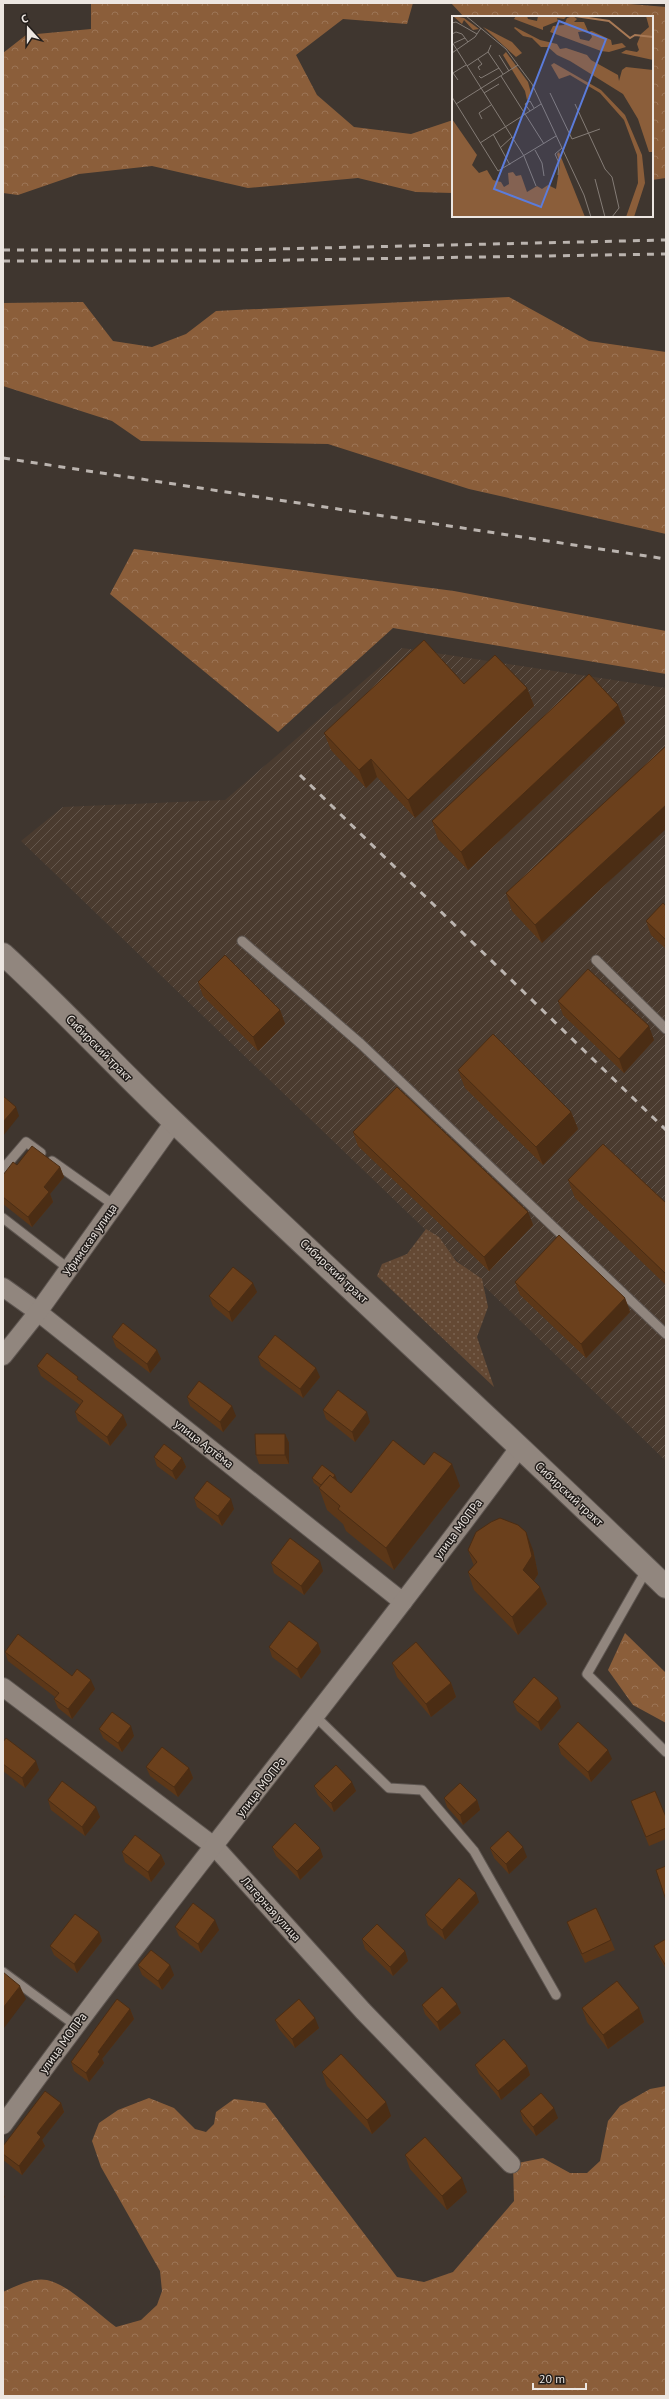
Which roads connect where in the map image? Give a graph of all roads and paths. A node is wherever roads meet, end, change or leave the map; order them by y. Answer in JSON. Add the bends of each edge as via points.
{"nodes":[{"id":1,"x":242,"y":941,"type":"dead end"},
{"id":2,"x":3,"y":954,"type":"edge"},
{"id":3,"x":596,"y":960,"type":"dead end"},
{"id":4,"x":666,"y":1029,"type":"edge"},
{"id":5,"x":174,"y":1122,"type":"junction"},
{"id":6,"x":3,"y":1169,"type":"edge"},
{"id":7,"x":114,"y":1205,"type":"junction"},
{"id":8,"x":3,"y":1218,"type":"edge"},
{"id":9,"x":69,"y":1268,"type":"junction"},
{"id":10,"x":3,"y":1287,"type":"edge"},
{"id":11,"x":38,"y":1312,"type":"junction"},
{"id":12,"x":666,"y":1334,"type":"edge"},
{"id":13,"x":3,"y":1356,"type":"edge"},
{"id":14,"x":519,"y":1448,"type":"junction"},
{"id":15,"x":647,"y":1569,"type":"junction"},
{"id":16,"x":666,"y":1587,"type":"edge"},
{"id":17,"x":403,"y":1602,"type":"junction"},
{"id":18,"x":3,"y":1687,"type":"edge"},
{"id":19,"x":315,"y":1716,"type":"junction"},
{"id":20,"x":666,"y":1752,"type":"edge"},
{"id":21,"x":215,"y":1847,"type":"junction"},
{"id":22,"x":3,"y":1972,"type":"edge"},
{"id":23,"x":556,"y":1995,"type":"dead end"},
{"id":24,"x":75,"y":2025,"type":"junction"},
{"id":25,"x":3,"y":2125,"type":"edge"},
{"id":26,"x":511,"y":2164,"type":"dead end"}],
"edges":[{"from":1,"to":12,"type":"lane","via":[[362,1044]]},
{"from":2,"to":5,"type":"main road","name":"Сибирский тракт","via":[[54,1001]]},
{"from":3,"to":4,"type":"lane"},
{"from":5,"to":7,"type":"street","name":"Уфимская улица"},
{"from":5,"to":14,"type":"main road","name":"Сибирский тракт"},
{"from":6,"to":7,"type":"lane","via":[[26,1142]]},
{"from":7,"to":9,"type":"street","name":"Уфимская улица"},
{"from":8,"to":9,"type":"lane"},
{"from":9,"to":11,"type":"street","name":"Уфимская улица"},
{"from":10,"to":11,"type":"street","name":"улица Артёма"},
{"from":11,"to":13,"type":"street","name":"Уфимская улица"},
{"from":11,"to":17,"type":"street","name":"улица Артёма"},
{"from":14,"to":15,"type":"main road","name":"Сибирский тракт"},
{"from":14,"to":17,"type":"street","name":"улица МОПРа"},
{"from":15,"to":16,"type":"main road","name":"Сибирский тракт"},
{"from":15,"to":20,"type":"lane","via":[[587,1674]]},
{"from":17,"to":19,"type":"street","name":"улица МОПРа"},
{"from":18,"to":21,"type":"street","name":"Лагерная улица"},
{"from":19,"to":21,"type":"street","name":"улица МОПРа"},
{"from":19,"to":23,"type":"lane","via":[[389,1788],[422,1790],[474,1850]]},
{"from":21,"to":24,"type":"street","name":"улица МОПРа"},
{"from":21,"to":26,"type":"street","name":"Лагерная улица","via":[[363,2011]]},
{"from":22,"to":24,"type":"lane"},
{"from":24,"to":25,"type":"street","name":"улица МОПРа"}]}
